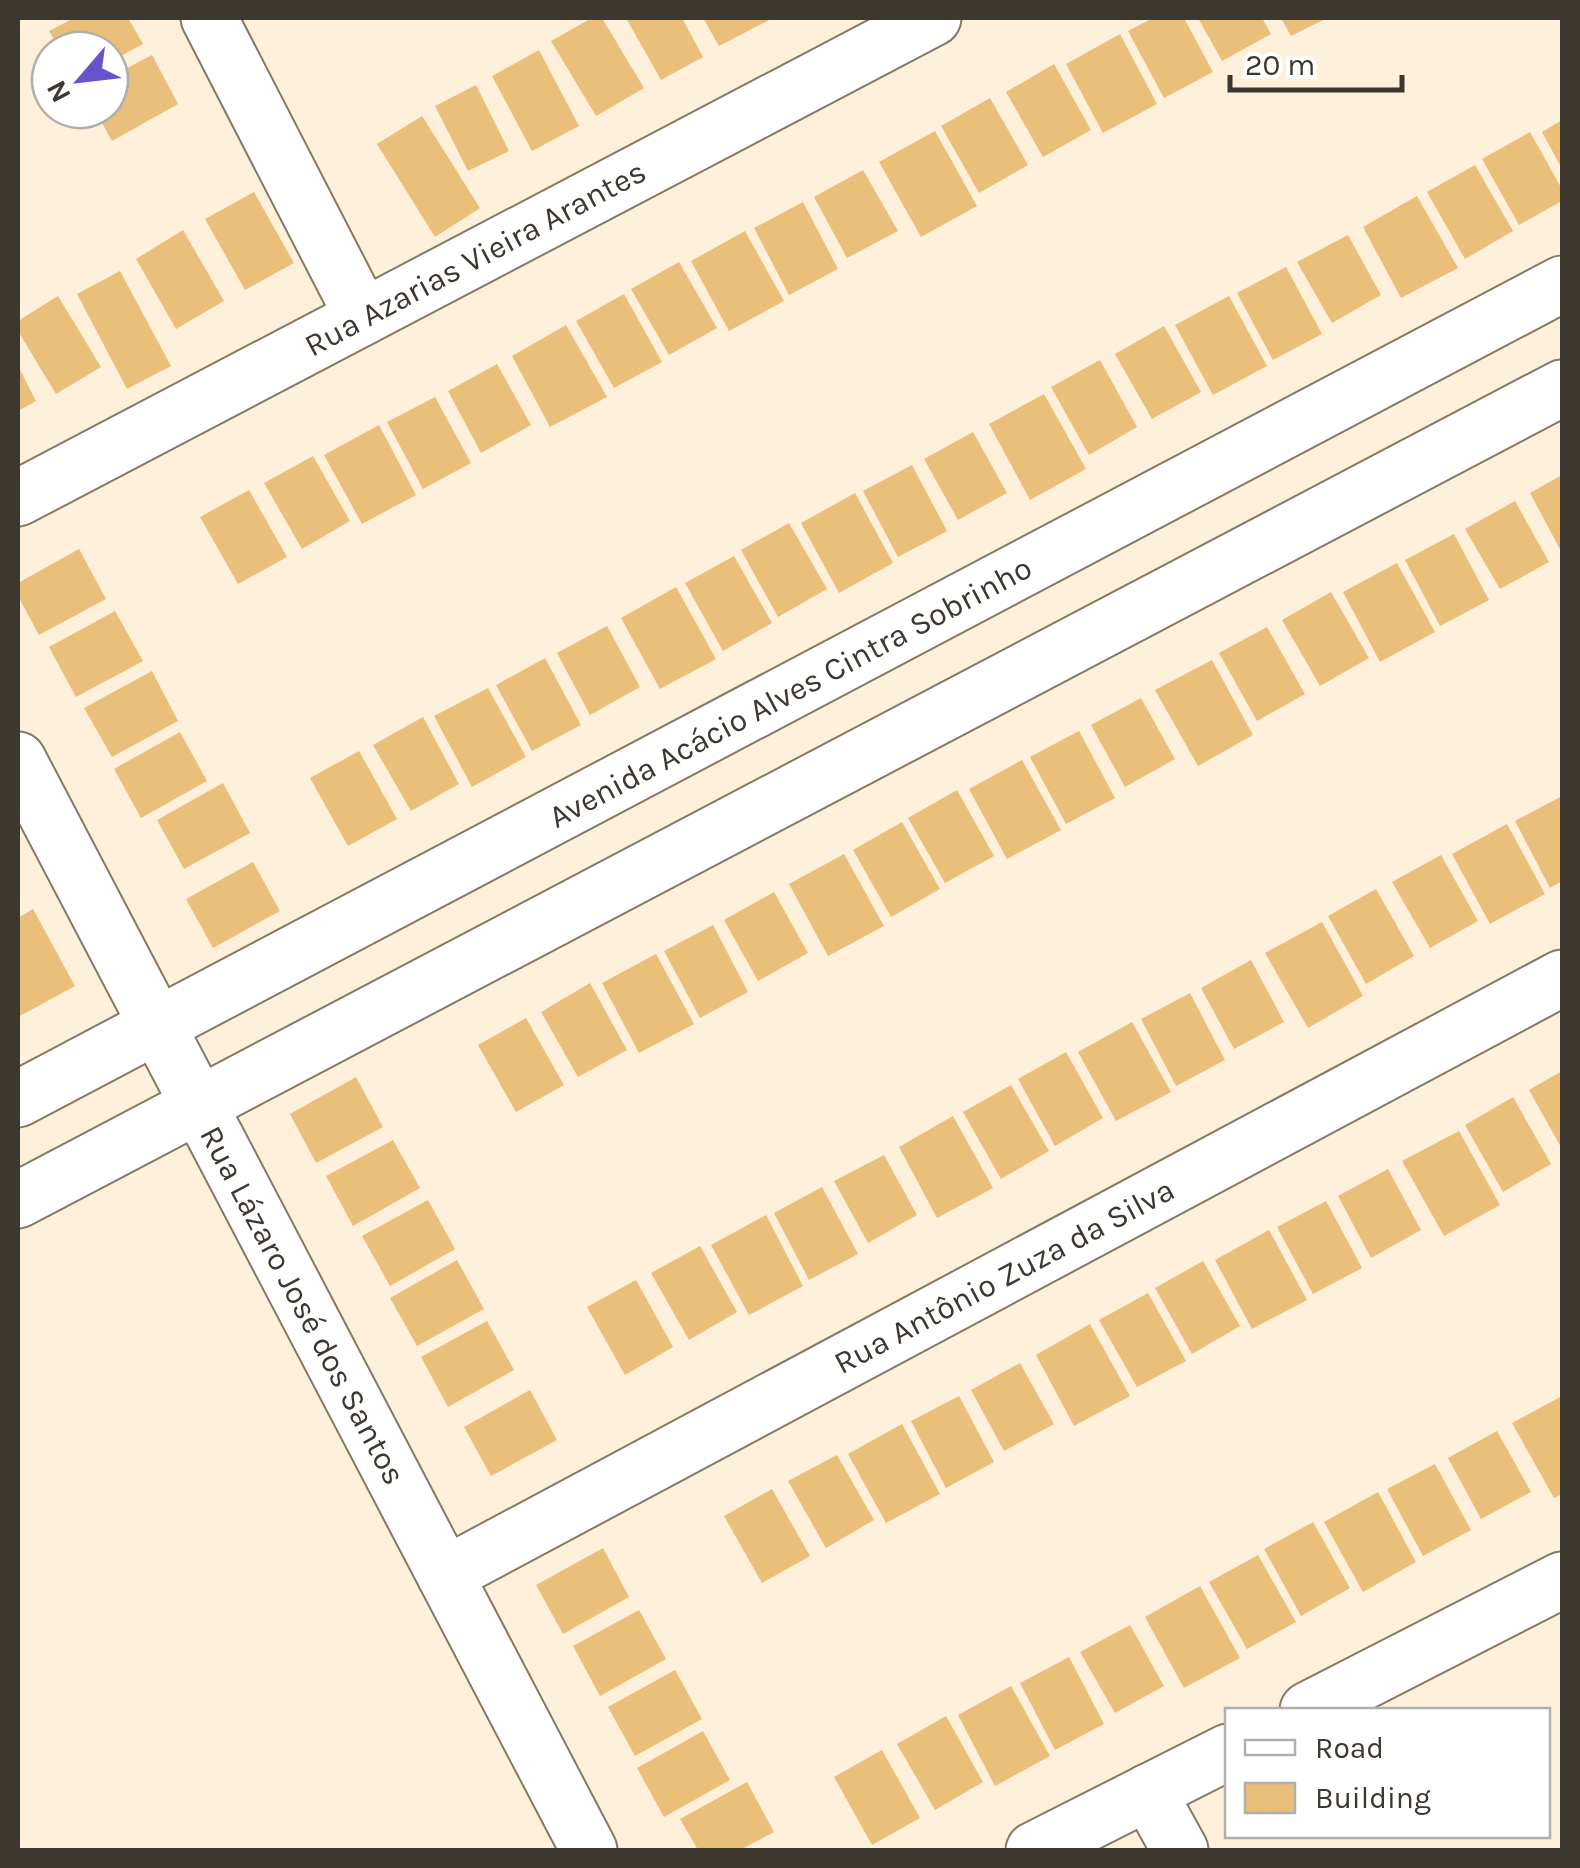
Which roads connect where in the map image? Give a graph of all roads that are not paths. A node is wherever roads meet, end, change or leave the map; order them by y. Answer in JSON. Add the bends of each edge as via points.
{"nodes":[{"id":1,"x":209,"y":18,"type":"edge"},
{"id":2,"x":933,"y":18,"type":"edge"},
{"id":3,"x":867,"y":33,"type":"edge"},
{"id":4,"x":1562,"y":284,"type":"edge"},
{"id":5,"x":362,"y":317,"type":"junction"},
{"id":6,"x":1562,"y":388,"type":"edge"},
{"id":7,"x":18,"y":498,"type":"edge"},
{"id":8,"x":18,"y":760,"type":"edge"},
{"id":9,"x":1562,"y":978,"type":"edge"},
{"id":10,"x":157,"y":1026,"type":"junction"},
{"id":11,"x":18,"y":1099,"type":"edge"},
{"id":12,"x":198,"y":1104,"type":"junction"},
{"id":13,"x":18,"y":1200,"type":"edge"},
{"id":14,"x":444,"y":1574,"type":"junction"},
{"id":15,"x":1562,"y":1580,"type":"edge"},
{"id":16,"x":1312,"y":1708,"type":"edge"},
{"id":17,"x":1225,"y":1754,"type":"edge"},
{"id":18,"x":1148,"y":1792,"type":"junction"},
{"id":19,"x":590,"y":1850,"type":"edge"},
{"id":20,"x":1034,"y":1850,"type":"edge"},
{"id":21,"x":1180,"y":1850,"type":"edge"}],
"edges":[{"from":1,"to":5,"type":"street"},
{"from":2,"to":3,"type":"street","name":"Rua Azarias Vieira Arantes"},
{"from":3,"to":5,"type":"street","name":"Rua Azarias Vieira Arantes"},
{"from":4,"to":10,"type":"street","name":"Avenida Acácio Alves Cintra Sobrinho"},
{"from":5,"to":7,"type":"street","name":"Rua Azarias Vieira Arantes"},
{"from":6,"to":12,"type":"street"},
{"from":8,"to":10,"type":"street","name":"Rua Lázaro José dos Santos"},
{"from":9,"to":14,"type":"street","name":"Rua Antônio Zuza da Silva"},
{"from":10,"to":11,"type":"street","name":"Avenida Acácio Alves Cintra Sobrinho"},
{"from":10,"to":12,"type":"street","name":"Rua Lázaro José dos Santos"},
{"from":12,"to":13,"type":"street"},
{"from":12,"to":14,"type":"street","name":"Rua Lázaro José dos Santos"},
{"from":14,"to":19,"type":"street","name":"Rua Lázaro José dos Santos"},
{"from":15,"to":16,"type":"street"},
{"from":17,"to":18,"type":"street"},
{"from":18,"to":20,"type":"street"},
{"from":18,"to":21,"type":"street"}]}
